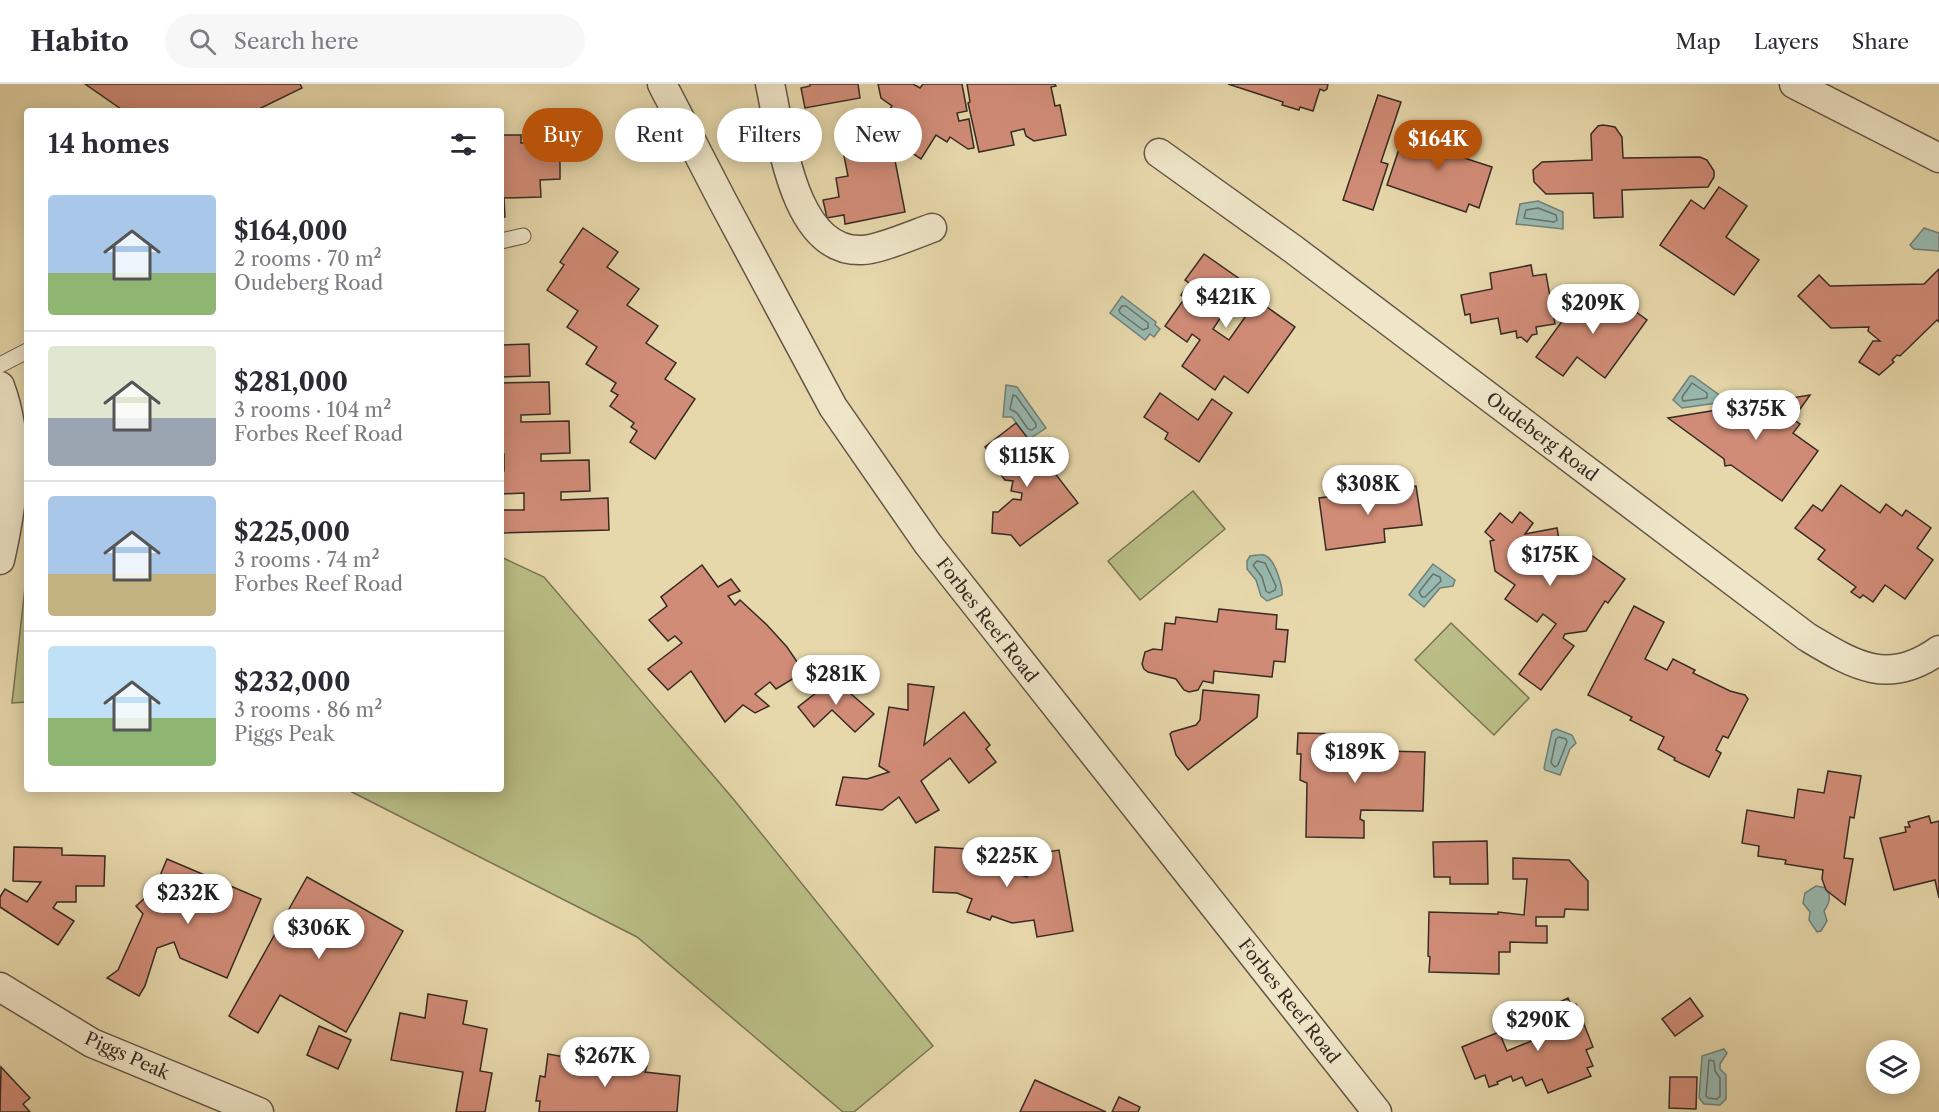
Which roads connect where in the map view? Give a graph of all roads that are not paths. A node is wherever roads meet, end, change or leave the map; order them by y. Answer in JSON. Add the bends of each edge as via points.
{"nodes":[{"id":1,"x":662,"y":84,"type":"edge"},
{"id":2,"x":770,"y":84,"type":"edge"},
{"id":3,"x":1794,"y":84,"type":"edge"},
{"id":4,"x":1159,"y":153,"type":"dead end"},
{"id":5,"x":1939,"y":158,"type":"edge"},
{"id":6,"x":932,"y":228,"type":"dead end"},
{"id":7,"x":523,"y":236,"type":"dead end"},
{"id":8,"x":504,"y":240,"type":"edge"},
{"id":9,"x":24,"y":353,"type":"edge"},
{"id":10,"x":0,"y":365,"type":"edge"},
{"id":11,"x":0,"y":386,"type":"edge"},
{"id":12,"x":5,"y":425,"type":"edge"},
{"id":13,"x":3,"y":535,"type":"edge"},
{"id":14,"x":0,"y":560,"type":"edge"},
{"id":15,"x":1939,"y":650,"type":"edge"},
{"id":16,"x":0,"y":987,"type":"edge"},
{"id":17,"x":260,"y":1112,"type":"edge"},
{"id":18,"x":1377,"y":1112,"type":"edge"}],
"edges":[{"from":1,"to":18,"type":"street","name":"Forbes Reef Road","via":[[833,407],[928,544]]},
{"from":2,"to":6,"type":"street","via":[[793,189],[800,206],[824,237],[845,247],[866,250]]},
{"from":3,"to":5,"type":"street"},
{"from":4,"to":15,"type":"street","name":"Oudeberg Road","via":[[1293,249],[1807,637],[1851,662],[1875,670],[1900,670]]},
{"from":7,"to":8,"type":"lane"},
{"from":9,"to":10,"type":"lane"},
{"from":11,"to":12,"type":"street"},
{"from":12,"to":13,"type":"street","via":[[14,470]]},
{"from":13,"to":14,"type":"street"},
{"from":16,"to":17,"type":"street","name":"Piggs Peak","via":[[92,1042]]}]}
